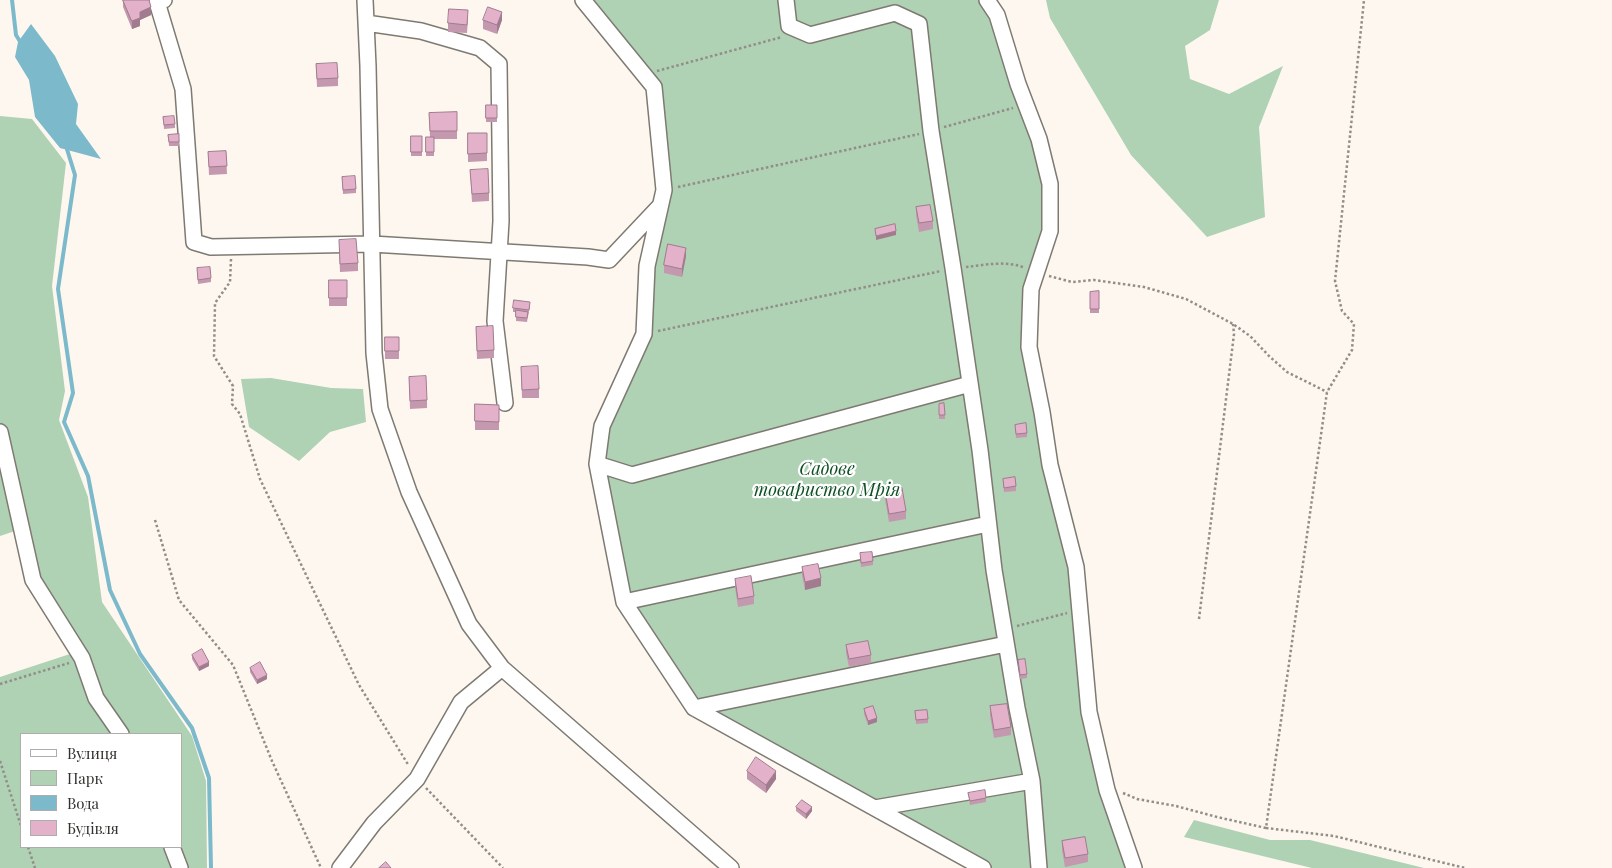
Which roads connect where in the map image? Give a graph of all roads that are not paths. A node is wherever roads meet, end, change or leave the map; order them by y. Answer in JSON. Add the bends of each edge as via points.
{"nodes":[{"id":1,"x":164,"y":0,"type":"edge"},
{"id":2,"x":364,"y":0,"type":"edge"},
{"id":3,"x":583,"y":0,"type":"edge"},
{"id":4,"x":786,"y":0,"type":"edge"},
{"id":5,"x":987,"y":0,"type":"edge"},
{"id":6,"x":366,"y":23,"type":"junction"},
{"id":7,"x":660,"y":206,"type":"junction"},
{"id":8,"x":372,"y":244,"type":"junction"},
{"id":9,"x":499,"y":252,"type":"junction"},
{"id":10,"x":970,"y":384,"type":"junction"},
{"id":11,"x":505,"y":403,"type":"dead end"},
{"id":12,"x":0,"y":432,"type":"edge"},
{"id":13,"x":597,"y":464,"type":"junction"},
{"id":14,"x":988,"y":524,"type":"junction"},
{"id":15,"x":624,"y":602,"type":"junction"},
{"id":16,"x":1006,"y":644,"type":"junction"},
{"id":17,"x":502,"y":668,"type":"junction"},
{"id":18,"x":694,"y":708,"type":"junction"},
{"id":19,"x":120,"y":733,"type":"edge"},
{"id":20,"x":1032,"y":781,"type":"junction"},
{"id":21,"x":875,"y":808,"type":"junction"},
{"id":22,"x":172,"y":848,"type":"edge"},
{"id":23,"x":180,"y":868,"type":"edge"},
{"id":24,"x":340,"y":868,"type":"edge"},
{"id":25,"x":730,"y":868,"type":"edge"},
{"id":26,"x":983,"y":868,"type":"edge"},
{"id":27,"x":1039,"y":868,"type":"edge"},
{"id":28,"x":1134,"y":868,"type":"edge"}],
"edges":[{"from":1,"to":8,"type":"street","via":[[157,2],[183,89],[194,242],[211,247]]},
{"from":2,"to":6,"type":"street"},
{"from":3,"to":7,"type":"street","via":[[654,87],[664,190]]},
{"from":4,"to":10,"type":"street","via":[[789,26],[810,35],[895,13],[919,24],[931,131]]},
{"from":5,"to":28,"type":"street","via":[[998,16],[1018,84],[1039,139],[1050,184],[1050,231],[1031,289],[1029,347],[1050,465],[1076,567],[1089,712],[1107,790]]},
{"from":6,"to":8,"type":"street"},
{"from":6,"to":9,"type":"street","via":[[421,30],[480,48],[498,64]]},
{"from":7,"to":9,"type":"street","via":[[609,260]]},
{"from":7,"to":13,"type":"street","via":[[647,266],[644,334],[602,426]]},
{"from":8,"to":9,"type":"street"},
{"from":8,"to":17,"type":"street","via":[[374,353],[380,409],[409,492],[469,624]]},
{"from":9,"to":11,"type":"street","via":[[496,321]]},
{"from":10,"to":13,"type":"street","via":[[632,475]]},
{"from":10,"to":14,"type":"street"},
{"from":12,"to":19,"type":"street","via":[[33,580],[82,658],[96,698]]},
{"from":13,"to":15,"type":"street"},
{"from":14,"to":15,"type":"street"},
{"from":14,"to":16,"type":"street"},
{"from":15,"to":18,"type":"street"},
{"from":16,"to":18,"type":"street"},
{"from":16,"to":20,"type":"street"},
{"from":17,"to":24,"type":"street","via":[[461,702],[417,779],[374,823]]},
{"from":17,"to":25,"type":"street"},
{"from":18,"to":21,"type":"street"},
{"from":20,"to":21,"type":"street"},
{"from":20,"to":27,"type":"street"},
{"from":21,"to":26,"type":"street"},
{"from":22,"to":23,"type":"street"}]}
